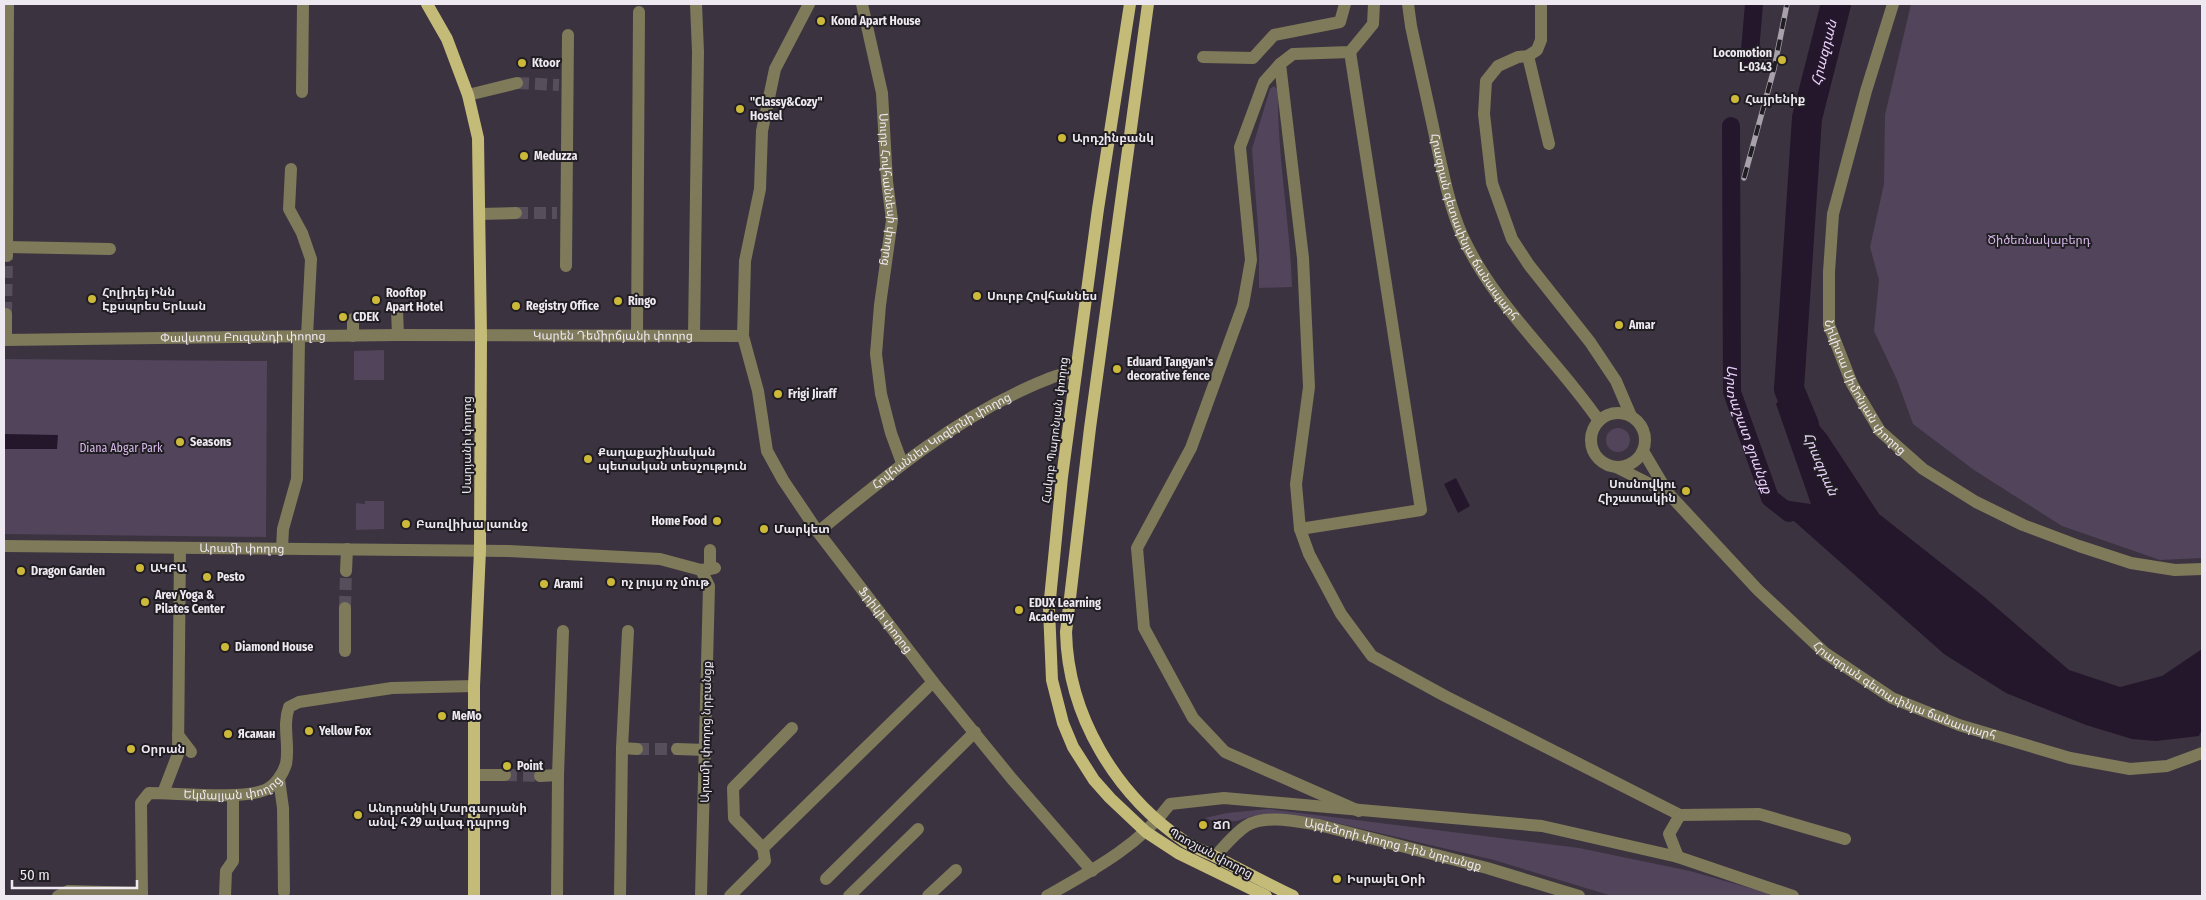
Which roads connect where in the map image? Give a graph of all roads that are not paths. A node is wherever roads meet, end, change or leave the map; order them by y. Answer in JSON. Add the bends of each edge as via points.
{"nodes":[{"id":1,"x":8,"y":4,"type":"edge"},
{"id":2,"x":303,"y":4,"type":"edge"},
{"id":3,"x":427,"y":4,"type":"edge"},
{"id":4,"x":696,"y":4,"type":"edge"},
{"id":5,"x":809,"y":4,"type":"edge"},
{"id":6,"x":862,"y":4,"type":"edge"},
{"id":7,"x":1130,"y":4,"type":"edge"},
{"id":8,"x":1148,"y":4,"type":"edge"},
{"id":9,"x":1346,"y":4,"type":"edge"},
{"id":10,"x":1374,"y":4,"type":"edge"},
{"id":11,"x":1408,"y":4,"type":"edge"},
{"id":12,"x":1541,"y":4,"type":"edge"},
{"id":13,"x":1893,"y":4,"type":"edge"},
{"id":14,"x":639,"y":12,"type":"dead end"},
{"id":15,"x":568,"y":35,"type":"dead end"},
{"id":16,"x":1350,"y":52,"type":"junction"},
{"id":17,"x":1528,"y":56,"type":"junction"},
{"id":18,"x":1203,"y":57,"type":"dead end"},
{"id":19,"x":1280,"y":64,"type":"junction"},
{"id":20,"x":517,"y":83,"type":"tunnel mouth"},
{"id":21,"x":302,"y":92,"type":"dead end"},
{"id":22,"x":468,"y":95,"type":"junction"},
{"id":23,"x":1549,"y":144,"type":"dead end"},
{"id":24,"x":291,"y":169,"type":"dead end"},
{"id":25,"x":516,"y":213,"type":"tunnel mouth"},
{"id":26,"x":480,"y":214,"type":"junction"},
{"id":27,"x":110,"y":249,"type":"dead end"},
{"id":28,"x":566,"y":266,"type":"dead end"},
{"id":29,"x":397,"y":310,"type":"dead end"},
{"id":30,"x":6,"y":314,"type":"dead end"},
{"id":31,"x":353,"y":319,"type":"dead end"},
{"id":32,"x":398,"y":335,"type":"junction"},
{"id":33,"x":481,"y":335,"type":"junction"},
{"id":34,"x":637,"y":335,"type":"junction"},
{"id":35,"x":694,"y":335,"type":"junction"},
{"id":36,"x":353,"y":336,"type":"junction"},
{"id":37,"x":743,"y":336,"type":"junction"},
{"id":38,"x":303,"y":337,"type":"junction"},
{"id":39,"x":5,"y":340,"type":"edge"},
{"id":40,"x":1076,"y":373,"type":"junction"},
{"id":41,"x":1631,"y":416,"type":"junction"},
{"id":42,"x":1600,"y":421,"type":"junction"},
{"id":43,"x":1643,"y":451,"type":"junction"},
{"id":44,"x":902,"y":462,"type":"junction"},
{"id":45,"x":1616,"y":468,"type":"junction"},
{"id":46,"x":1668,"y":493,"type":"junction"},
{"id":47,"x":1300,"y":530,"type":"junction"},
{"id":48,"x":818,"y":532,"type":"junction"},
{"id":49,"x":4,"y":546,"type":"edge"},
{"id":50,"x":180,"y":548,"type":"junction"},
{"id":51,"x":282,"y":549,"type":"junction"},
{"id":52,"x":347,"y":549,"type":"junction"},
{"id":53,"x":480,"y":550,"type":"junction"},
{"id":54,"x":710,"y":550,"type":"dead end"},
{"id":55,"x":709,"y":569,"type":"junction"},
{"id":56,"x":2202,"y":569,"type":"edge"},
{"id":57,"x":346,"y":571,"type":"tunnel mouth"},
{"id":58,"x":345,"y":608,"type":"tunnel mouth"},
{"id":59,"x":563,"y":631,"type":"dead end"},
{"id":60,"x":628,"y":631,"type":"dead end"},
{"id":61,"x":345,"y":651,"type":"dead end"},
{"id":62,"x":933,"y":682,"type":"junction"},
{"id":63,"x":474,"y":686,"type":"junction"},
{"id":64,"x":792,"y":728,"type":"dead end"},
{"id":65,"x":975,"y":732,"type":"junction"},
{"id":66,"x":178,"y":735,"type":"junction"},
{"id":67,"x":622,"y":748,"type":"junction"},
{"id":68,"x":637,"y":749,"type":"tunnel mouth"},
{"id":69,"x":677,"y":749,"type":"tunnel mouth"},
{"id":70,"x":706,"y":750,"type":"junction"},
{"id":71,"x":191,"y":752,"type":"dead end"},
{"id":72,"x":2202,"y":753,"type":"edge"},
{"id":73,"x":505,"y":775,"type":"tunnel mouth"},
{"id":74,"x":558,"y":775,"type":"junction"},
{"id":75,"x":474,"y":776,"type":"junction"},
{"id":76,"x":540,"y":776,"type":"tunnel mouth"},
{"id":77,"x":279,"y":779,"type":"junction"},
{"id":78,"x":163,"y":793,"type":"junction"},
{"id":79,"x":233,"y":795,"type":"junction"},
{"id":80,"x":1359,"y":810,"type":"junction"},
{"id":81,"x":1680,"y":815,"type":"junction"},
{"id":82,"x":1158,"y":820,"type":"junction"},
{"id":83,"x":918,"y":829,"type":"dead end"},
{"id":84,"x":1146,"y":832,"type":"junction"},
{"id":85,"x":1845,"y":839,"type":"dead end"},
{"id":86,"x":762,"y":848,"type":"junction"},
{"id":87,"x":1215,"y":856,"type":"junction"},
{"id":88,"x":1678,"y":857,"type":"junction"},
{"id":89,"x":956,"y":870,"type":"dead end"},
{"id":90,"x":1092,"y":871,"type":"junction"},
{"id":91,"x":826,"y":879,"type":"dead end"},
{"id":92,"x":284,"y":892,"type":"dead end"},
{"id":93,"x":110,"y":894,"type":"edge"},
{"id":94,"x":142,"y":895,"type":"edge"},
{"id":95,"x":58,"y":896,"type":"edge"},
{"id":96,"x":225,"y":896,"type":"edge"},
{"id":97,"x":474,"y":896,"type":"edge"},
{"id":98,"x":557,"y":896,"type":"edge"},
{"id":99,"x":620,"y":896,"type":"edge"},
{"id":100,"x":701,"y":896,"type":"edge"},
{"id":101,"x":730,"y":896,"type":"edge"},
{"id":102,"x":848,"y":896,"type":"edge"},
{"id":103,"x":928,"y":896,"type":"edge"},
{"id":104,"x":1047,"y":896,"type":"edge"},
{"id":105,"x":1266,"y":896,"type":"edge"},
{"id":106,"x":1293,"y":896,"type":"edge"},
{"id":107,"x":1579,"y":896,"type":"edge"},
{"id":108,"x":1793,"y":896,"type":"edge"}],
"edges":[{"from":1,"to":27,"type":"street","via":[[7,252]]},
{"from":2,"to":21,"type":"street"},
{"from":3,"to":22,"type":"main road","name":"Սարյանի փողոց","via":[[447,39]]},
{"from":4,"to":35,"type":"street"},
{"from":5,"to":37,"type":"street","name":"Ֆրիկի փողոց","via":[[776,69],[762,131],[760,189],[745,261]]},
{"from":6,"to":44,"type":"street","name":"Սուրբ Հովհաննեսի փողոց","via":[[882,93],[892,220],[876,354],[885,410]]},
{"from":7,"to":40,"type":"main road","name":"Հակոբ Պարոնյան փողոց"},
{"from":8,"to":82,"type":"main road","via":[[1090,428],[1066,655],[1082,715],[1092,737],[1125,787]]},
{"from":9,"to":18,"type":"street","via":[[1340,22],[1274,35],[1253,58]]},
{"from":10,"to":16,"type":"street","via":[[1373,24]]},
{"from":11,"to":42,"type":"street","name":"Հրազդան գետափնյա ճանապարհ","via":[[1448,197],[1462,236],[1514,316]]},
{"from":12,"to":17,"type":"street","via":[[1542,40],[1537,50]]},
{"from":13,"to":56,"type":"street","name":"Նիկիտա Սիմոնյան փողոց","via":[[1833,214],[1829,325],[1852,384],[1880,431],[1923,469],[1976,502],[2022,525],[2132,563],[2175,570]]},
{"from":14,"to":34,"type":"street"},
{"from":15,"to":28,"type":"street","via":[[563,85],[562,213]]},
{"from":16,"to":19,"type":"street","via":[[1293,54]]},
{"from":16,"to":47,"type":"street","via":[[1421,510]]},
{"from":17,"to":23,"type":"street"},
{"from":17,"to":41,"type":"street","name":"Հրազդան գետափնյա ճանապարհ","via":[[1498,66],[1486,81],[1484,114],[1492,183],[1512,239],[1616,381]]},
{"from":19,"to":47,"type":"street","via":[[1303,258],[1309,387],[1296,484]]},
{"from":19,"to":80,"type":"street","via":[[1264,82],[1240,147],[1251,260],[1243,305],[1191,448],[1137,548],[1144,628],[1193,718],[1225,752]]},
{"from":20,"to":22,"type":"street"},
{"from":22,"to":26,"type":"main road","name":"Սարյանի փողոց","via":[[478,138]]},
{"from":24,"to":38,"type":"street","via":[[289,209],[302,232],[311,259]]},
{"from":25,"to":26,"type":"street"},
{"from":26,"to":33,"type":"main road","name":"Սարյանի փողոց"},
{"from":29,"to":32,"type":"street"},
{"from":30,"to":39,"type":"street"},
{"from":31,"to":36,"type":"street"},
{"from":32,"to":33,"type":"street","name":"Փավստոս Բուզանդի փողոց"},
{"from":32,"to":36,"type":"street","name":"Փավստոս Բուզանդի փողոց"},
{"from":33,"to":34,"type":"street","name":"Կարեն Դեմիրճյանի փողոց"},
{"from":33,"to":53,"type":"main road","name":"Սարյանի փողոց"},
{"from":34,"to":35,"type":"street","name":"Կարեն Դեմիրճյանի փողոց"},
{"from":35,"to":37,"type":"street","name":"Կարեն Դեմիրճյանի փողոց"},
{"from":36,"to":38,"type":"street","name":"Փավստոս Բուզանդի փողոց"},
{"from":37,"to":48,"type":"street","name":"Ֆրիկի փողոց","via":[[758,391],[767,451]]},
{"from":38,"to":39,"type":"street","name":"Փավստոս Բուզանդի փողոց"},
{"from":38,"to":51,"type":"street","via":[[298,479],[282,529]]},
{"from":40,"to":44,"type":"street","name":"Հովհաննես Կոզերնի փողոց","via":[[1052,377],[992,404]]},
{"from":40,"to":84,"type":"main road","name":"Հակոբ Պարոնյան փողոց","via":[[1049,609],[1052,680],[1062,723],[1073,747],[1094,780]]},
{"from":41,"to":42,"type":"street","via":[[1612,414]]},
{"from":41,"to":43,"type":"street","name":"Հրազդան գետափնյա ճանապարհ","via":[[1644,434]]},
{"from":42,"to":45,"type":"street","name":"Հրազդան գետափնյա ճանապարհ","via":[[1592,435],[1592,449],[1601,462]]},
{"from":43,"to":45,"type":"street","via":[[1632,464]]},
{"from":43,"to":46,"type":"street","name":"Հրազդան գետափնյա ճանապարհ"},
{"from":44,"to":48,"type":"street","name":"Հովհաննես Կոզերնի փողոց"},
{"from":45,"to":46,"type":"street","name":"Հրազդան գետափնյա ճանապարհ"},
{"from":46,"to":72,"type":"street","name":"Հրազդան գետափնյա ճանապարհ","via":[[1758,590],[1825,653],[1892,698],[1959,725],[2070,758],[2130,769],[2167,766]]},
{"from":47,"to":81,"type":"street","via":[[1341,614],[1372,656],[1444,696]]},
{"from":48,"to":62,"type":"street","name":"Ֆրիկի փողոց"},
{"from":49,"to":50,"type":"street","name":"Արամի փողոց"},
{"from":50,"to":51,"type":"street","name":"Արամի փողոց"},
{"from":50,"to":66,"type":"street"},
{"from":51,"to":52,"type":"street","name":"Արամի փողոց"},
{"from":52,"to":53,"type":"street","name":"Արամի փողոց"},
{"from":52,"to":57,"type":"street"},
{"from":53,"to":55,"type":"street","via":[[660,559]]},
{"from":53,"to":63,"type":"main road","name":"Սարյանի փողոց"},
{"from":54,"to":55,"type":"street","name":"Արամի փողոց նրբանցք"},
{"from":55,"to":70,"type":"street","name":"Արամի փողոց նրբանցք"},
{"from":58,"to":61,"type":"street"},
{"from":59,"to":74,"type":"street"},
{"from":60,"to":67,"type":"street"},
{"from":62,"to":65,"type":"street","name":"Ֆրիկի փողոց"},
{"from":62,"to":86,"type":"street"},
{"from":63,"to":75,"type":"main road","name":"Սարյանի փողոց"},
{"from":63,"to":77,"type":"street","name":"Եկմալյան փողոց","via":[[392,688],[299,702],[288,707],[284,718],[286,764]]},
{"from":64,"to":86,"type":"street","via":[[733,788],[734,818]]},
{"from":65,"to":90,"type":"street","name":"Ֆրիկի փողոց","via":[[1023,793]]},
{"from":65,"to":91,"type":"street"},
{"from":66,"to":71,"type":"street"},
{"from":66,"to":78,"type":"street","via":[[178,754]]},
{"from":67,"to":68,"type":"street"},
{"from":67,"to":99,"type":"street"},
{"from":69,"to":70,"type":"street"},
{"from":70,"to":100,"type":"street","name":"Արամի փողոց նրբանցք"},
{"from":73,"to":75,"type":"street"},
{"from":74,"to":76,"type":"street"},
{"from":74,"to":98,"type":"street"},
{"from":75,"to":97,"type":"main road","name":"Սարյանի փողոց"},
{"from":77,"to":79,"type":"street","name":"Եկմալյան փողոց","via":[[265,790]]},
{"from":77,"to":92,"type":"street","via":[[283,808]]},
{"from":78,"to":79,"type":"street","name":"Եկմալյան փողոց"},
{"from":78,"to":94,"type":"street","name":"Եկմալյան փողոց","via":[[149,793],[141,803]]},
{"from":79,"to":96,"type":"street","via":[[233,861],[226,871]]},
{"from":80,"to":82,"type":"street","via":[[1224,798],[1170,804]]},
{"from":80,"to":88,"type":"street","via":[[1542,826]]},
{"from":81,"to":85,"type":"street","via":[[1759,814]]},
{"from":81,"to":88,"type":"street","via":[[1669,834]]},
{"from":82,"to":84,"type":"street"},
{"from":82,"to":87,"type":"main road","name":"Պռոշյան փողոց","via":[[1185,842]]},
{"from":83,"to":102,"type":"street"},
{"from":84,"to":90,"type":"street"},
{"from":84,"to":105,"type":"main road","name":"Պռոշյան փողոց","via":[[1178,853]]},
{"from":86,"to":101,"type":"street","via":[[765,861]]},
{"from":87,"to":106,"type":"main road","name":"Պռոշյան փողոց"},
{"from":87,"to":107,"type":"street","name":"Այգեձորի փողոց 1-ին նրբանցք","via":[[1246,826],[1268,820],[1294,822],[1319,825],[1488,868]]},
{"from":88,"to":108,"type":"street"},
{"from":89,"to":103,"type":"street"},
{"from":90,"to":104,"type":"street"},
{"from":93,"to":94,"type":"street"},
{"from":93,"to":95,"type":"street","via":[[68,891]]}]}
